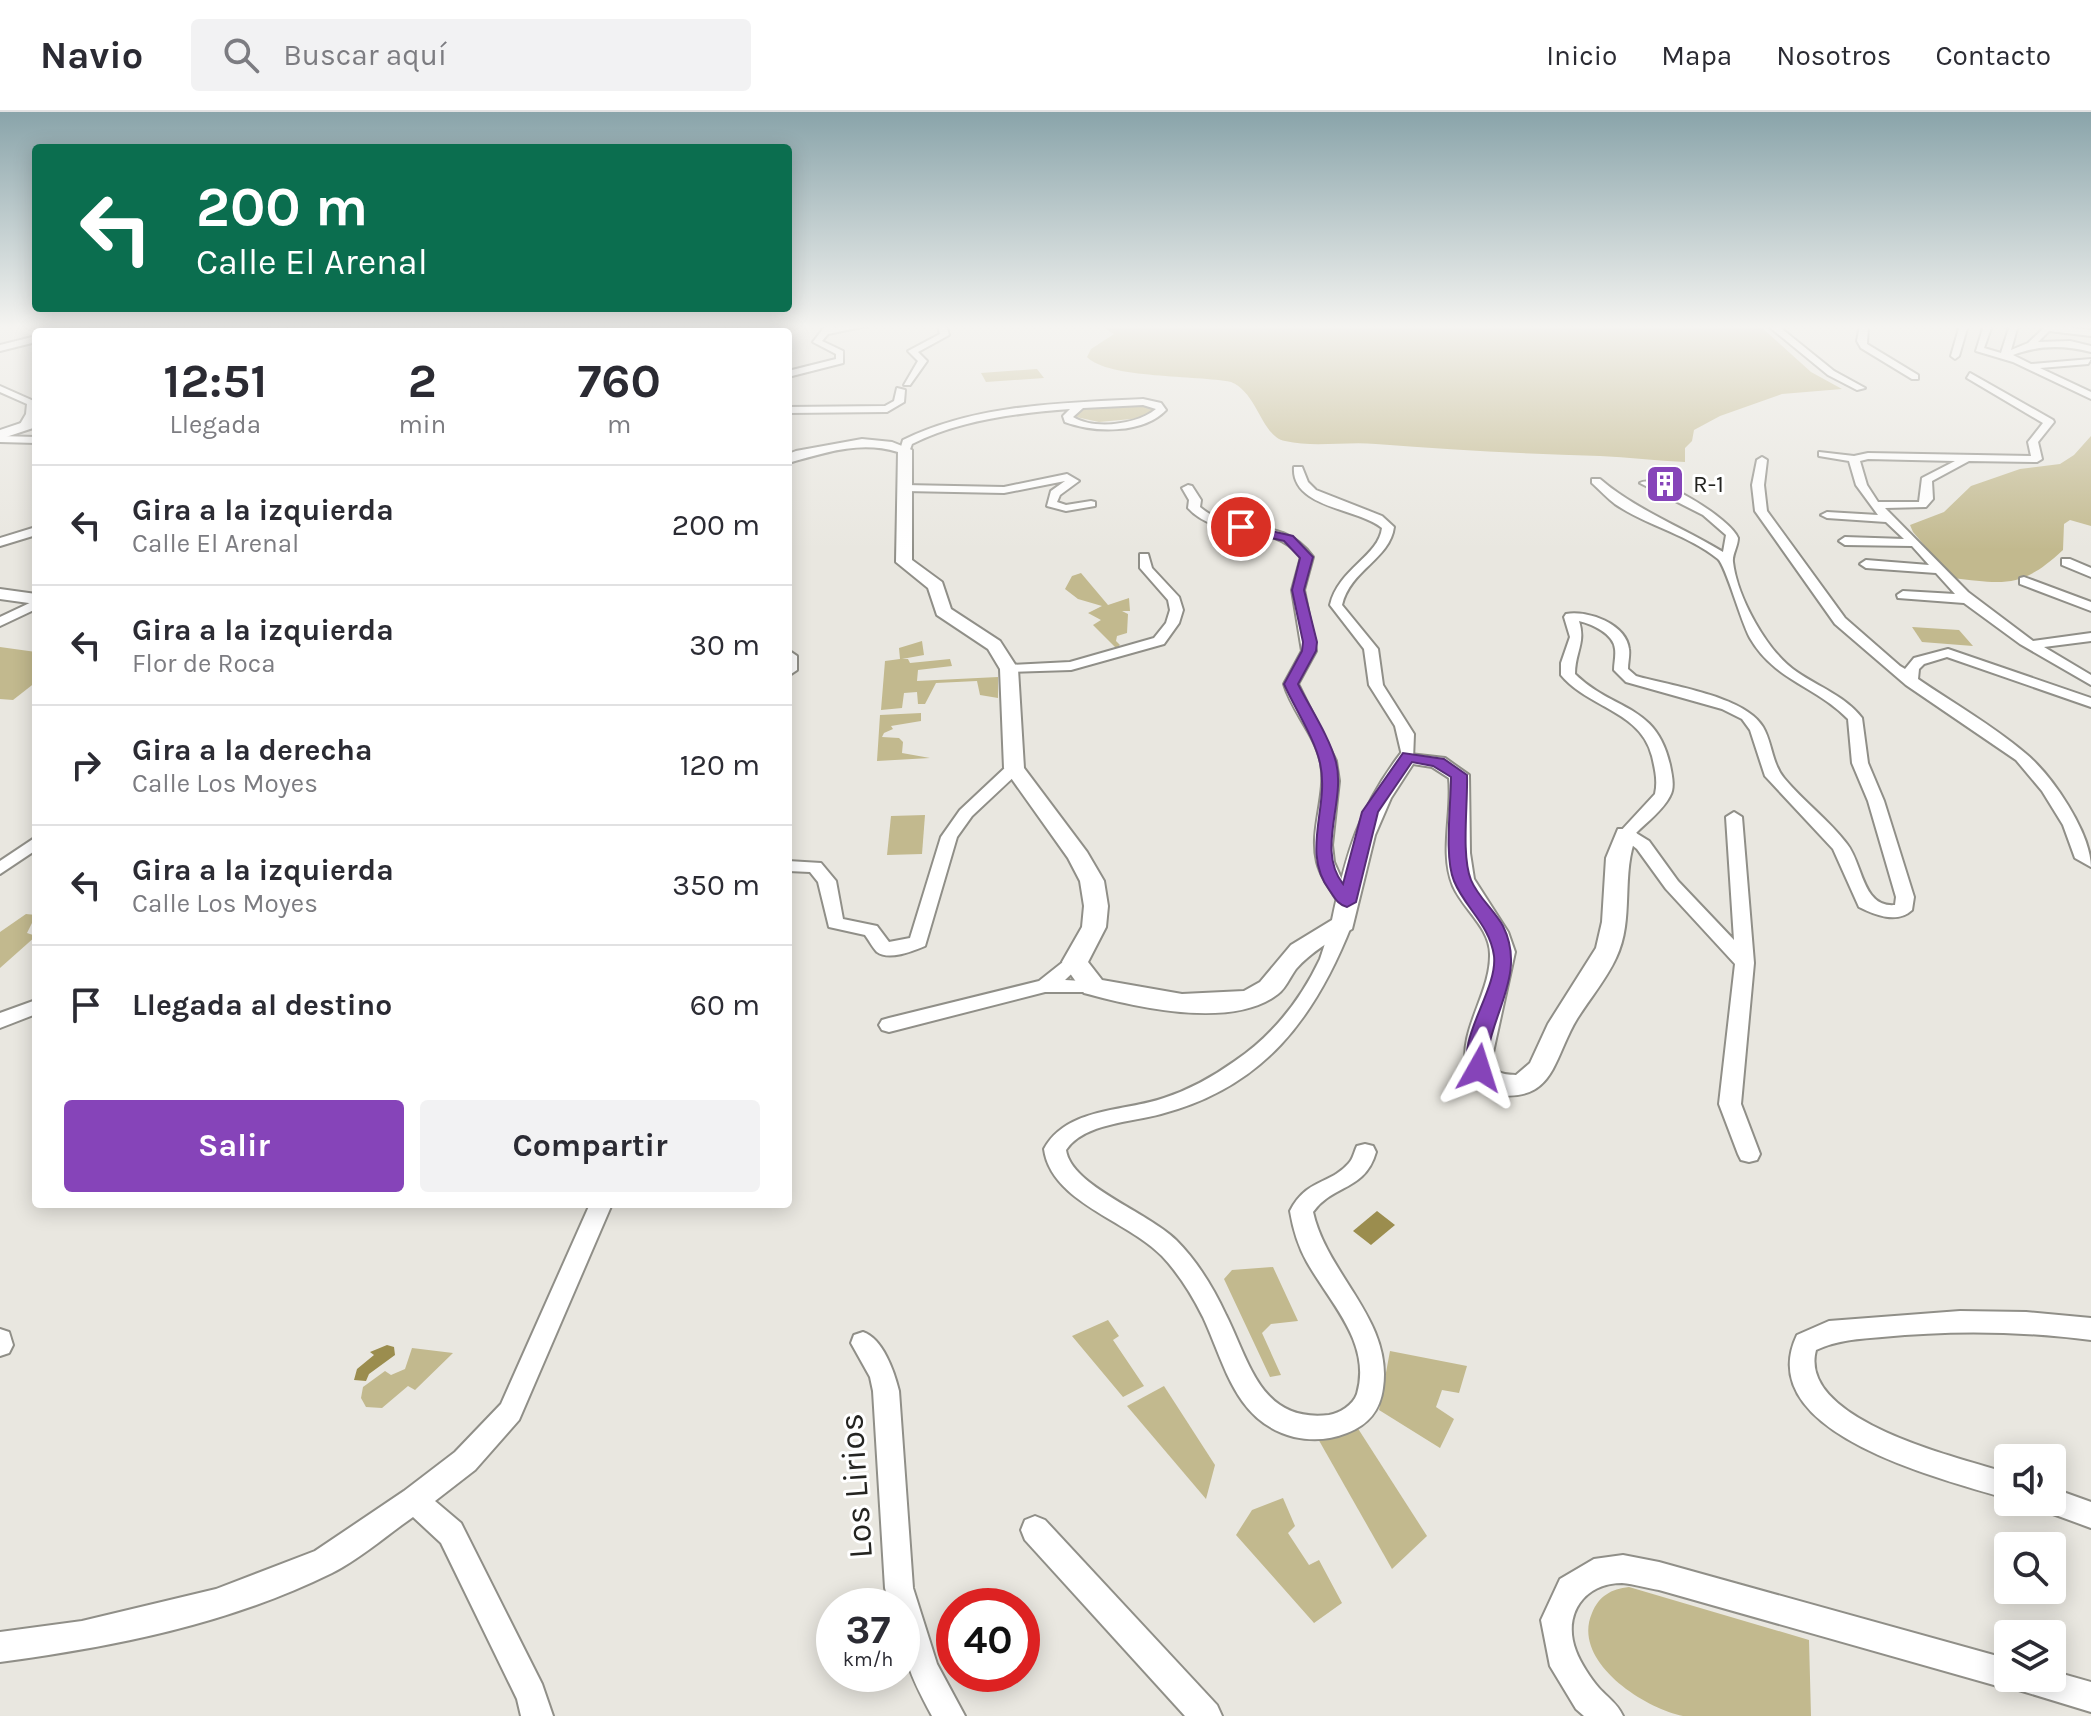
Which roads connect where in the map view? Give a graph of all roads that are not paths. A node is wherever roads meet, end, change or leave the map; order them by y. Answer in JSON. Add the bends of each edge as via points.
{"nodes":[{"id":1,"x":900,"y":400,"type":"edge"},
{"id":2,"x":2011,"y":400,"type":"edge"},
{"id":3,"x":1080,"y":405,"type":"junction"},
{"id":4,"x":1038,"y":409,"type":"junction"},
{"id":5,"x":792,"y":410,"type":"edge"},
{"id":6,"x":1068,"y":416,"type":"junction"},
{"id":7,"x":30,"y":424,"type":"edge"},
{"id":8,"x":0,"y":437,"type":"edge"},
{"id":9,"x":32,"y":440,"type":"edge"},
{"id":10,"x":1868,"y":446,"type":"dead end"},
{"id":11,"x":905,"y":450,"type":"junction"},
{"id":12,"x":1823,"y":454,"type":"dead end"},
{"id":13,"x":1879,"y":455,"type":"junction"},
{"id":14,"x":792,"y":458,"type":"edge"},
{"id":15,"x":1854,"y":459,"type":"junction"},
{"id":16,"x":1762,"y":460,"type":"dead end"},
{"id":17,"x":1966,"y":460,"type":"junction"},
{"id":18,"x":1298,"y":469,"type":"dead end"},
{"id":19,"x":1596,"y":481,"type":"dead end"},
{"id":20,"x":1645,"y":483,"type":"dead end"},
{"id":21,"x":905,"y":488,"type":"junction"},
{"id":22,"x":1188,"y":488,"type":"dead end"},
{"id":23,"x":1091,"y":504,"type":"dead end"},
{"id":24,"x":1874,"y":505,"type":"junction"},
{"id":25,"x":1827,"y":515,"type":"dead end"},
{"id":26,"x":1887,"y":519,"type":"junction"},
{"id":27,"x":32,"y":532,"type":"edge"},
{"id":28,"x":1845,"y":541,"type":"dead end"},
{"id":29,"x":0,"y":542,"type":"edge"},
{"id":30,"x":1915,"y":543,"type":"junction"},
{"id":31,"x":1144,"y":557,"type":"dead end"},
{"id":32,"x":1726,"y":559,"type":"junction"},
{"id":33,"x":2066,"y":562,"type":"dead end"},
{"id":34,"x":1866,"y":564,"type":"dead end"},
{"id":35,"x":1940,"y":570,"type":"junction"},
{"id":36,"x":2091,"y":573,"type":"edge"},
{"id":37,"x":2024,"y":581,"type":"dead end"},
{"id":38,"x":0,"y":594,"type":"edge"},
{"id":39,"x":1903,"y":595,"type":"dead end"},
{"id":40,"x":1968,"y":599,"type":"junction"},
{"id":41,"x":32,"y":600,"type":"edge"},
{"id":42,"x":32,"y":603,"type":"edge"},
{"id":43,"x":2091,"y":607,"type":"edge"},
{"id":44,"x":0,"y":622,"type":"edge"},
{"id":45,"x":2091,"y":637,"type":"edge"},
{"id":46,"x":2031,"y":645,"type":"junction"},
{"id":47,"x":1009,"y":669,"type":"junction"},
{"id":48,"x":2091,"y":681,"type":"edge"},
{"id":49,"x":1911,"y":682,"type":"junction"},
{"id":50,"x":2091,"y":703,"type":"edge"},
{"id":51,"x":1408,"y":757,"type":"junction"},
{"id":52,"x":1014,"y":768,"type":"junction"},
{"id":53,"x":1734,"y":817,"type":"dead end"},
{"id":54,"x":1626,"y":834,"type":"junction"},
{"id":55,"x":32,"y":845,"type":"edge"},
{"id":56,"x":2091,"y":862,"type":"edge"},
{"id":57,"x":792,"y":866,"type":"edge"},
{"id":58,"x":0,"y":869,"type":"edge"},
{"id":59,"x":1345,"y":913,"type":"junction"},
{"id":60,"x":1075,"y":962,"type":"junction"},
{"id":61,"x":1745,"y":963,"type":"junction"},
{"id":62,"x":1045,"y":986,"type":"junction"},
{"id":63,"x":1093,"y":987,"type":"junction"},
{"id":64,"x":32,"y":1009,"type":"edge"},
{"id":65,"x":0,"y":1021,"type":"edge"},
{"id":66,"x":889,"y":1025,"type":"dead end"},
{"id":67,"x":1365,"y":1152,"type":"dead end"},
{"id":68,"x":1749,"y":1154,"type":"dead end"},
{"id":69,"x":599,"y":1208,"type":"edge"},
{"id":70,"x":2091,"y":1329,"type":"edge"},
{"id":71,"x":863,"y":1343,"type":"dead end"},
{"id":72,"x":1994,"y":1481,"type":"edge"},
{"id":73,"x":414,"y":1500,"type":"junction"},
{"id":74,"x":2066,"y":1506,"type":"edge"},
{"id":75,"x":2091,"y":1515,"type":"edge"},
{"id":76,"x":1035,"y":1530,"type":"dead end"},
{"id":77,"x":0,"y":1647,"type":"edge"},
{"id":78,"x":1994,"y":1670,"type":"edge"},
{"id":79,"x":2066,"y":1690,"type":"edge"},
{"id":80,"x":2091,"y":1697,"type":"edge"},
{"id":81,"x":537,"y":1716,"type":"edge"},
{"id":82,"x":949,"y":1716,"type":"edge"},
{"id":83,"x":1206,"y":1716,"type":"edge"},
{"id":84,"x":1607,"y":1716,"type":"edge"}],
"edges":[{"from":1,"to":5,"type":"street","via":[[887,409]]},
{"from":2,"to":17,"type":"street","via":[[2049,422],[2033,442],[2037,459]]},
{"from":3,"to":4,"type":"street"},
{"from":3,"to":6,"type":"street"},
{"from":3,"to":6,"type":"street","via":[[1143,402],[1161,410],[1154,419],[1137,423],[1084,425]]},
{"from":4,"to":6,"type":"street"},
{"from":4,"to":11,"type":"street","via":[[928,432],[907,442]]},
{"from":7,"to":8,"type":"street"},
{"from":8,"to":9,"type":"street"},
{"from":10,"to":13,"type":"street"},
{"from":11,"to":14,"type":"street","via":[[857,445]]},
{"from":11,"to":21,"type":"street"},
{"from":12,"to":15,"type":"street"},
{"from":13,"to":15,"type":"street"},
{"from":13,"to":17,"type":"street"},
{"from":15,"to":24,"type":"street"},
{"from":16,"to":49,"type":"street","via":[[1759,497],[1768,523],[1840,621]]},
{"from":17,"to":24,"type":"street","via":[[1926,480],[1922,505]]},
{"from":18,"to":51,"type":"street","via":[[1301,482],[1320,498],[1388,527],[1385,542],[1342,583],[1336,605],[1370,646],[1377,688],[1410,739]]},
{"from":19,"to":32,"type":"street","via":[[1620,502]]},
{"from":20,"to":32,"type":"street","via":[[1721,522],[1732,536]]},
{"from":21,"to":23,"type":"street","via":[[1004,490],[1067,477],[1074,481],[1055,493],[1051,504]]},
{"from":21,"to":47,"type":"street","via":[[904,562],[936,586],[943,611],[994,645]]},
{"from":22,"to":59,"type":"street","via":[[1194,508],[1205,519],[1279,535],[1307,557],[1298,590],[1309,651],[1291,684],[1328,760],[1323,853]]},
{"from":24,"to":26,"type":"street"},
{"from":25,"to":26,"type":"street"},
{"from":26,"to":30,"type":"street"},
{"from":27,"to":29,"type":"street"},
{"from":28,"to":30,"type":"street"},
{"from":30,"to":35,"type":"street"},
{"from":31,"to":47,"type":"street","via":[[1148,576],[1174,592],[1176,600],[1159,641],[1071,666]]},
{"from":32,"to":54,"type":"street","via":[[1766,654],[1855,718],[1860,763],[1905,904],[1901,912],[1892,913],[1865,903],[1841,847],[1773,776],[1757,729],[1747,716],[1631,679],[1621,670],[1618,639],[1575,615],[1570,619],[1577,641],[1568,675],[1593,696],[1646,724],[1661,754],[1663,795]]},
{"from":33,"to":36,"type":"street"},
{"from":34,"to":35,"type":"street"},
{"from":35,"to":40,"type":"street"},
{"from":37,"to":43,"type":"street"},
{"from":38,"to":41,"type":"street"},
{"from":39,"to":40,"type":"street"},
{"from":40,"to":46,"type":"street"},
{"from":42,"to":44,"type":"street"},
{"from":45,"to":46,"type":"street"},
{"from":46,"to":48,"type":"street"},
{"from":47,"to":52,"type":"street"},
{"from":49,"to":50,"type":"street","via":[[1912,668],[1919,661],[1948,653]]},
{"from":49,"to":56,"type":"street","via":[[2021,757],[2048,789],[2071,825],[2081,854]]},
{"from":51,"to":54,"type":"street","via":[[1438,762],[1459,775],[1459,867],[1463,882],[1494,927],[1503,956],[1503,971],[1476,1053],[1479,1068],[1494,1084],[1513,1086],[1534,1077],[1561,1022],[1602,964],[1618,898],[1617,855]]},
{"from":51,"to":59,"type":"street","via":[[1370,812]]},
{"from":52,"to":57,"type":"street","via":[[966,813],[949,837],[918,942],[884,948],[871,930],[835,923],[827,881],[815,867]]},
{"from":52,"to":60,"type":"street","via":[[1092,881],[1094,927]]},
{"from":53,"to":61,"type":"street"},
{"from":54,"to":61,"type":"street","via":[[1643,845],[1672,885]]},
{"from":55,"to":58,"type":"street"},
{"from":59,"to":63,"type":"street","via":[[1299,952],[1269,988],[1239,999],[1170,1001]]},
{"from":59,"to":67,"type":"street","via":[[1322,976],[1294,1020],[1260,1058],[1217,1085],[1158,1109],[1069,1131],[1058,1140],[1054,1154],[1071,1181],[1147,1228],[1181,1261],[1214,1313],[1261,1410],[1303,1427],[1328,1427],[1365,1409],[1371,1358],[1353,1311],[1306,1235],[1301,1211],[1312,1193],[1354,1174]]},
{"from":60,"to":62,"type":"street"},
{"from":60,"to":63,"type":"street"},
{"from":61,"to":68,"type":"street","via":[[1730,1104]]},
{"from":62,"to":63,"type":"street"},
{"from":62,"to":66,"type":"street"},
{"from":64,"to":65,"type":"street"},
{"from":69,"to":73,"type":"street","via":[[510,1412],[465,1461]]},
{"from":70,"to":72,"type":"street","via":[[1989,1319],[1829,1332],[1806,1343],[1800,1364],[1809,1388],[1831,1414],[1860,1435]]},
{"from":71,"to":82,"type":"street","name":"Los Lirios","via":[[886,1391],[899,1588],[924,1670]]},
{"from":73,"to":77,"type":"street","via":[[324,1562],[216,1604],[82,1636]]},
{"from":73,"to":81,"type":"street","via":[[451,1533]]},
{"from":74,"to":75,"type":"street"},
{"from":76,"to":83,"type":"street"},
{"from":78,"to":84,"type":"street","via":[[1623,1569],[1594,1573],[1570,1589],[1556,1620],[1561,1655],[1587,1698]]},
{"from":79,"to":80,"type":"street"}]}
